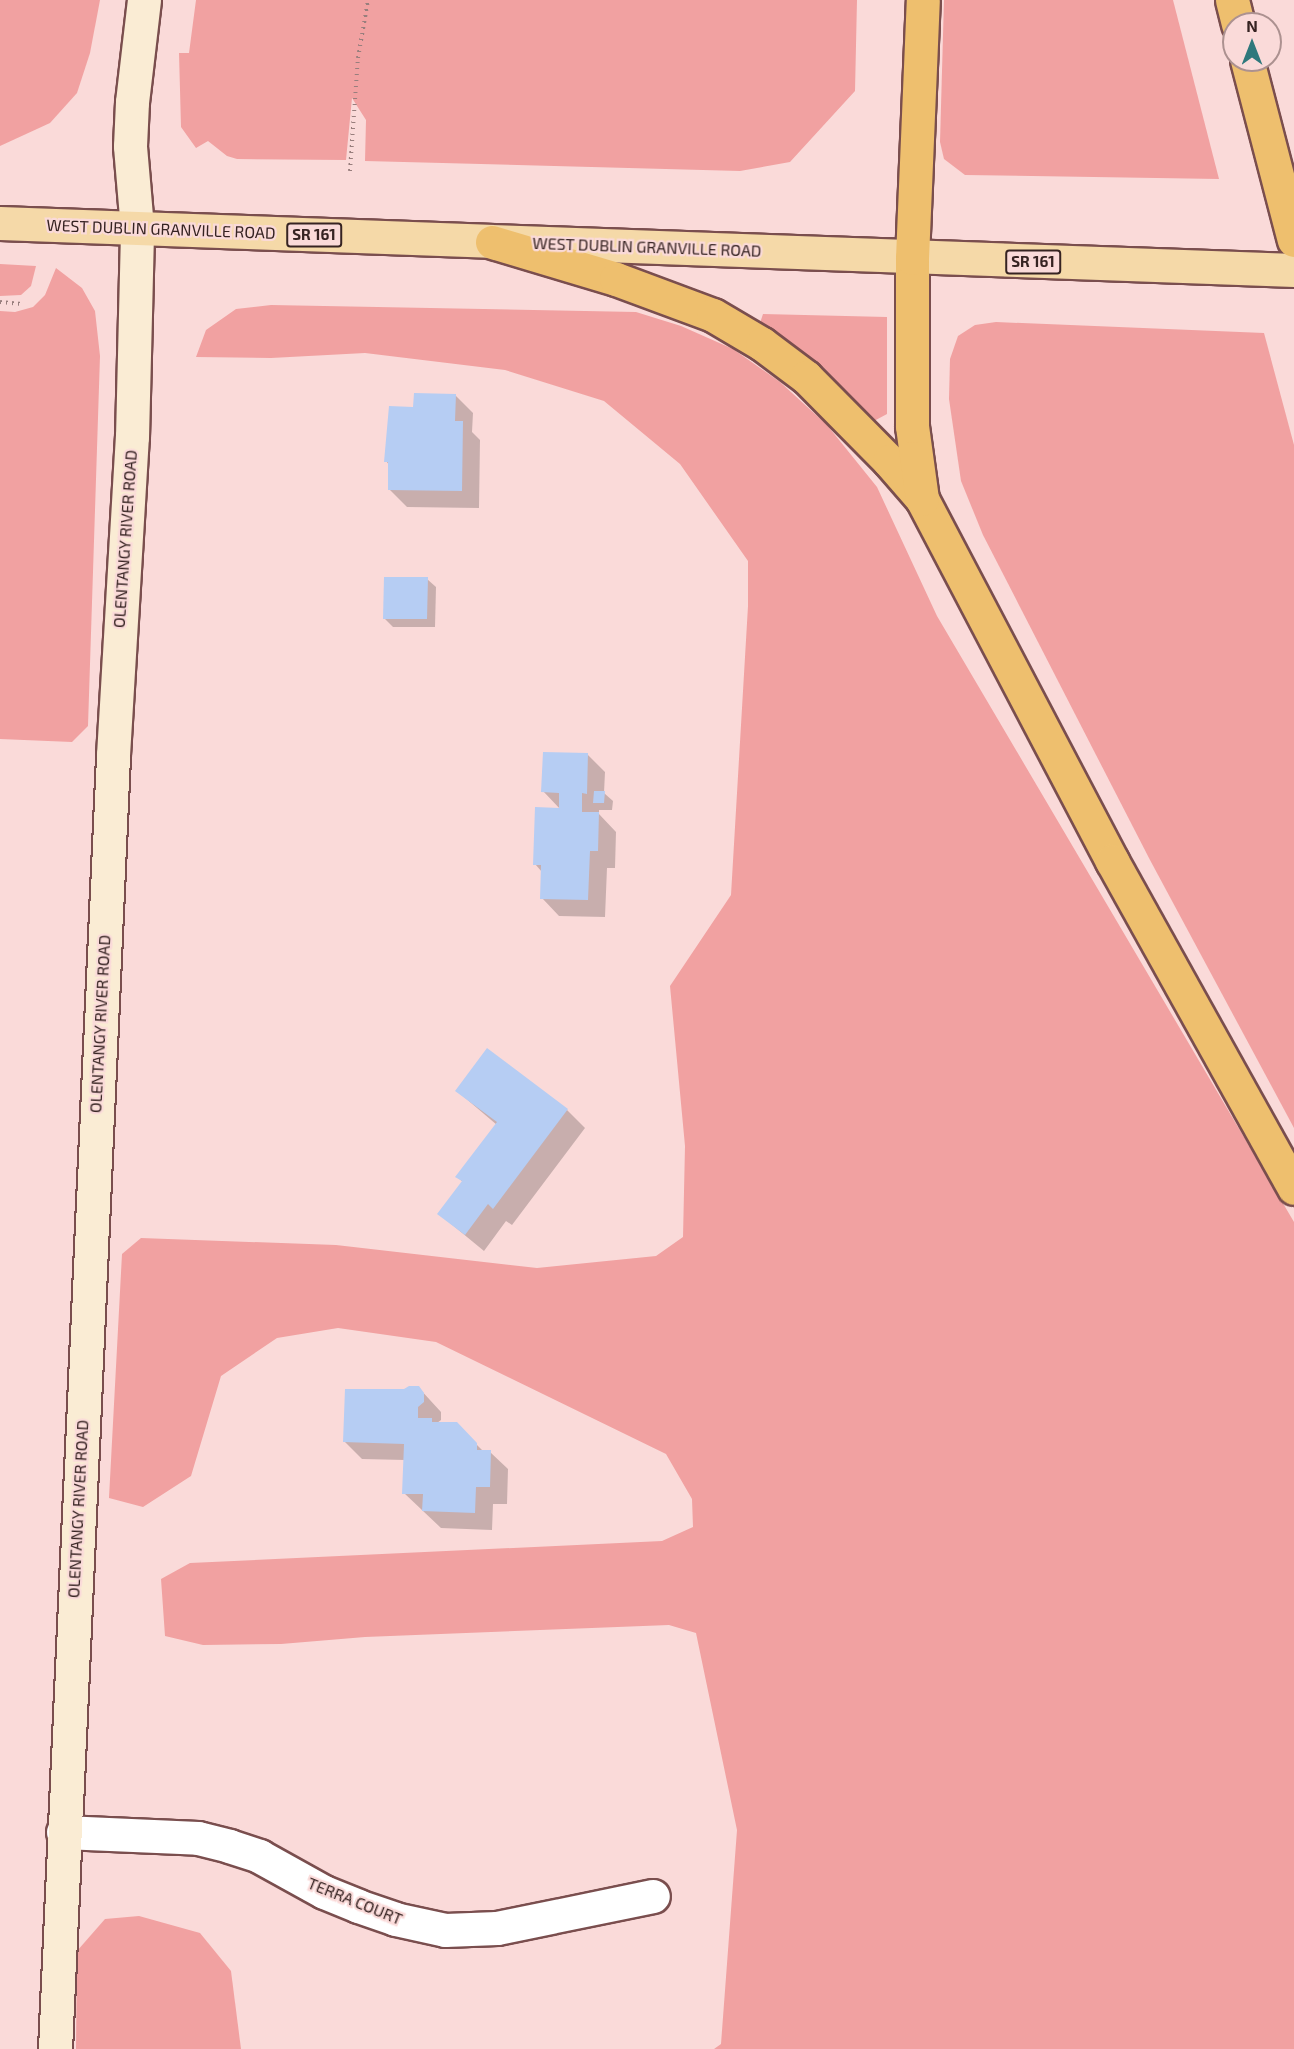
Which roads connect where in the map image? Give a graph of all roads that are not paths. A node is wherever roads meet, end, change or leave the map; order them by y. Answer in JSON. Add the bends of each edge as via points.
{"nodes":[{"id":1,"x":144,"y":0,"type":"edge"},
{"id":2,"x":923,"y":0,"type":"edge"},
{"id":3,"x":1250,"y":72,"type":"edge"},
{"id":4,"x":0,"y":223,"type":"edge"},
{"id":5,"x":137,"y":228,"type":"junction"},
{"id":6,"x":1294,"y":240,"type":"edge"},
{"id":7,"x":492,"y":242,"type":"junction"},
{"id":8,"x":912,"y":258,"type":"junction"},
{"id":9,"x":1294,"y":270,"type":"edge"},
{"id":10,"x":922,"y":499,"type":"junction"},
{"id":11,"x":1294,"y":1188,"type":"edge"},
{"id":12,"x":63,"y":1832,"type":"junction"},
{"id":13,"x":653,"y":1896,"type":"dead end"},
{"id":14,"x":55,"y":2049,"type":"edge"}],
"edges":[{"from":1,"to":5,"type":"main road","name":"OLENTANGY RIVER ROAD","via":[[130,146]]},
{"from":2,"to":8,"type":"highway"},
{"from":3,"to":6,"type":"highway"},
{"from":4,"to":5,"type":"main road","name":"WEST DUBLIN GRANVILLE ROAD","number":"SR 161"},
{"from":5,"to":7,"type":"main road","name":"WEST DUBLIN GRANVILLE ROAD","number":"SR 161"},
{"from":5,"to":12,"type":"main road","name":"OLENTANGY RIVER ROAD","via":[[132,437],[112,756]]},
{"from":7,"to":8,"type":"main road","name":"WEST DUBLIN GRANVILLE ROAD","number":"SR 161"},
{"from":7,"to":10,"type":"highway","via":[[616,279],[713,315],[762,344],[806,377]]},
{"from":8,"to":9,"type":"main road","name":"WEST DUBLIN GRANVILLE ROAD","number":"SR 161"},
{"from":8,"to":10,"type":"highway","via":[[912,426]]},
{"from":10,"to":11,"type":"highway","via":[[1112,861]]},
{"from":12,"to":13,"type":"street","name":"TERRA COURT","via":[[198,1838],[230,1846],[358,1906],[395,1920],[445,1930],[497,1928]]},
{"from":12,"to":14,"type":"main road","name":"OLENTANGY RIVER ROAD"}]}
